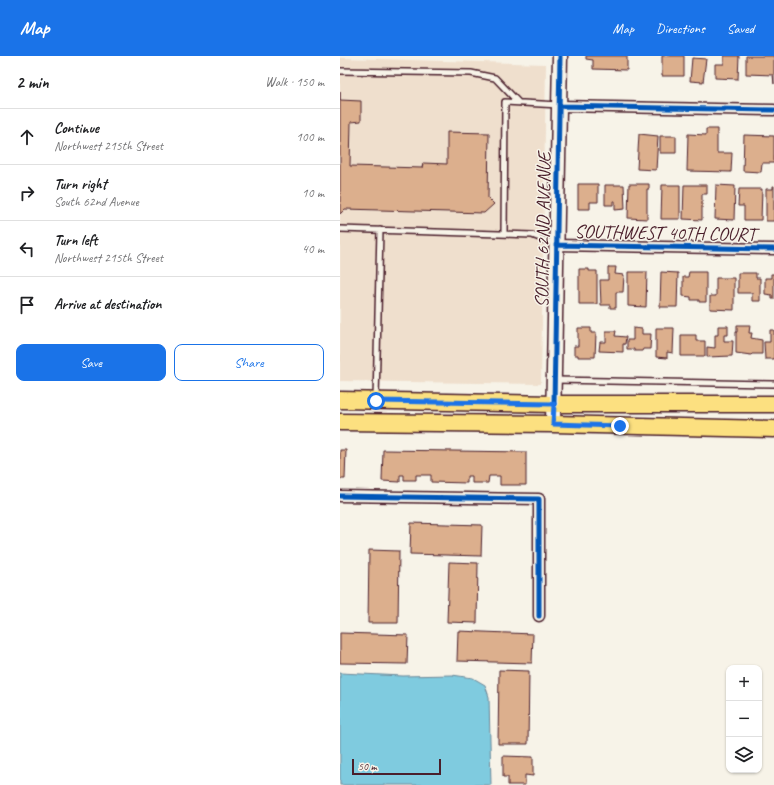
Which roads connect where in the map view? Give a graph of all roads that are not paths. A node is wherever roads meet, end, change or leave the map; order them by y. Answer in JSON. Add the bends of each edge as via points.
{"nodes":[{"id":1,"x":560,"y":56,"type":"edge"},
{"id":2,"x":340,"y":72,"type":"edge"},
{"id":3,"x":518,"y":102,"type":"junction"},
{"id":4,"x":560,"y":106,"type":"junction"},
{"id":5,"x":774,"y":110,"type":"edge"},
{"id":6,"x":340,"y":229,"type":"edge"},
{"id":7,"x":380,"y":230,"type":"junction"},
{"id":8,"x":504,"y":234,"type":"junction"},
{"id":9,"x":556,"y":245,"type":"junction"},
{"id":10,"x":774,"y":249,"type":"edge"},
{"id":11,"x":554,"y":380,"type":"junction"},
{"id":12,"x":774,"y":384,"type":"edge"},
{"id":13,"x":340,"y":400,"type":"edge"},
{"id":14,"x":376,"y":401,"type":"junction"},
{"id":15,"x":554,"y":404,"type":"junction"},
{"id":16,"x":774,"y":404,"type":"edge"},
{"id":17,"x":340,"y":422,"type":"edge"},
{"id":18,"x":553,"y":424,"type":"junction"},
{"id":19,"x":774,"y":429,"type":"edge"},
{"id":20,"x":340,"y":496,"type":"edge"},
{"id":21,"x":539,"y":616,"type":"dead end"}],
"edges":[{"from":1,"to":4,"type":"street","name":"SOUTH 62ND AVENUE"},
{"from":2,"to":3,"type":"lane","via":[[471,74],[495,78]]},
{"from":3,"to":4,"type":"lane"},
{"from":3,"to":8,"type":"lane","via":[[505,102]]},
{"from":4,"to":5,"type":"street"},
{"from":4,"to":9,"type":"street","name":"SOUTH 62ND AVENUE"},
{"from":6,"to":7,"type":"lane"},
{"from":7,"to":8,"type":"lane"},
{"from":7,"to":14,"type":"lane"},
{"from":8,"to":9,"type":"lane","via":[[532,235]]},
{"from":9,"to":10,"type":"street","name":"SOUTHWEST 40TH COURT"},
{"from":9,"to":11,"type":"street","name":"SOUTH 62ND AVENUE"},
{"from":11,"to":12,"type":"lane"},
{"from":11,"to":15,"type":"street","name":"SOUTH 62ND AVENUE"},
{"from":13,"to":14,"type":"main road"},
{"from":14,"to":15,"type":"main road"},
{"from":15,"to":16,"type":"main road"},
{"from":15,"to":18,"type":"street","name":"SOUTH 62ND AVENUE"},
{"from":17,"to":18,"type":"main road"},
{"from":18,"to":19,"type":"main road"},
{"from":20,"to":21,"type":"street","via":[[539,499]]}]}
